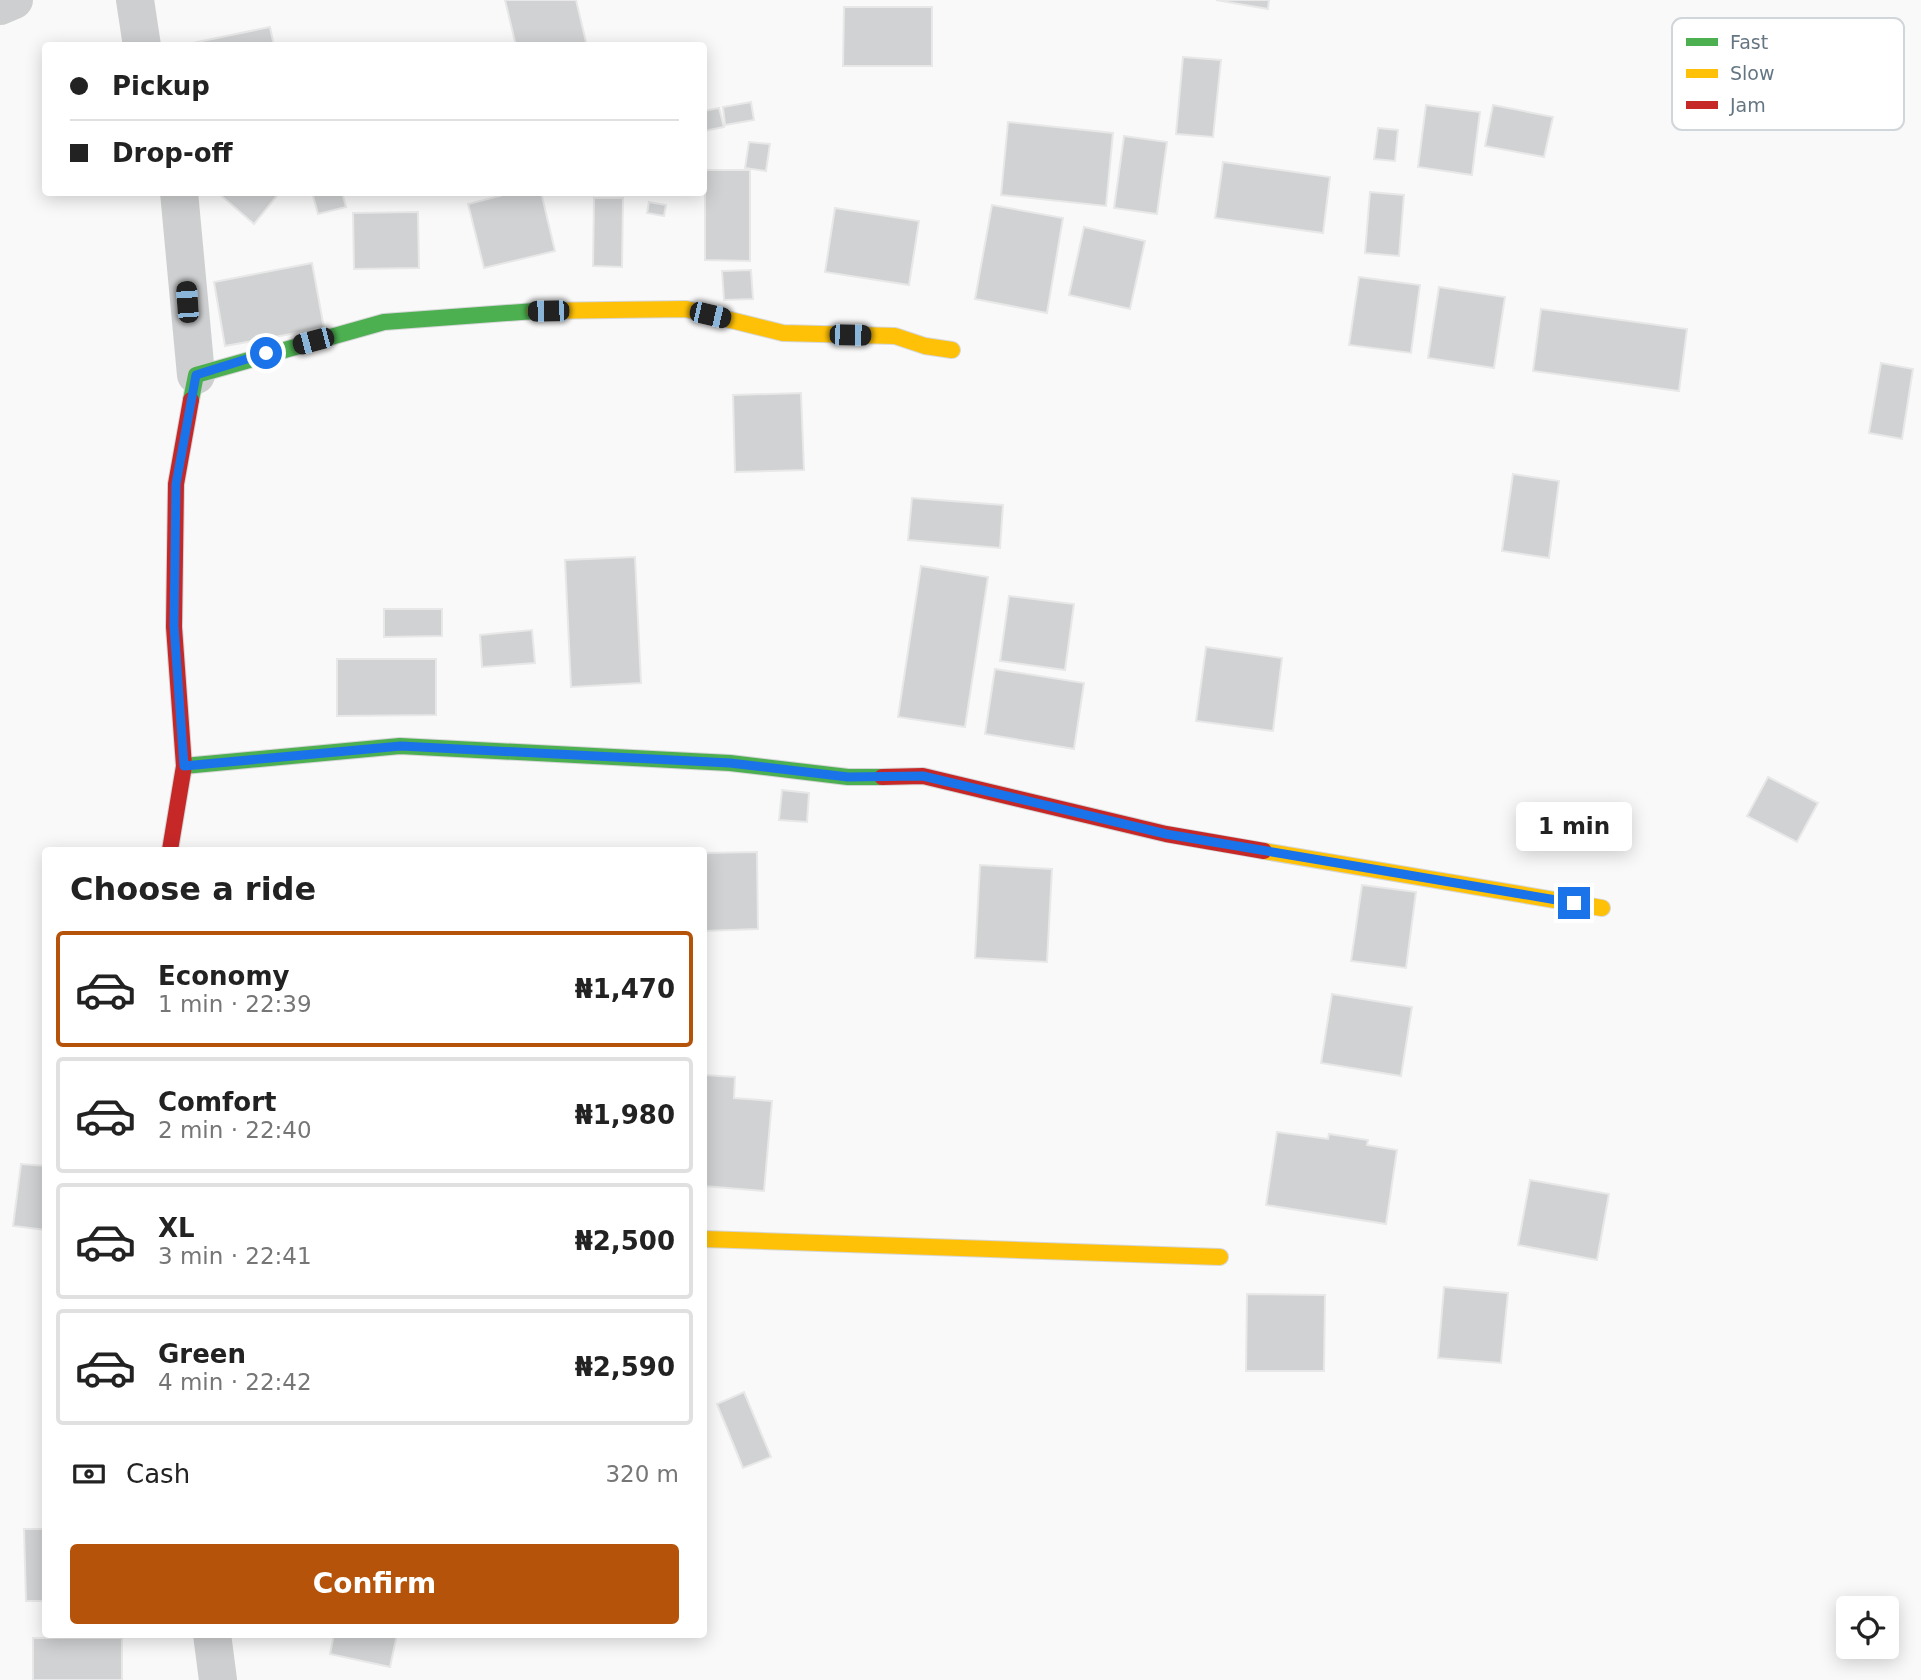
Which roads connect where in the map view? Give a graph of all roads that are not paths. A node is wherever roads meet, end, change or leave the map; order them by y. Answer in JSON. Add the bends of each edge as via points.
{"nodes":[{"id":1,"x":14,"y":0,"type":"edge"},
{"id":2,"x":135,"y":0,"type":"edge"},
{"id":3,"x":0,"y":6,"type":"edge"},
{"id":4,"x":141,"y":42,"type":"edge"},
{"id":5,"x":178,"y":196,"type":"edge"},
{"id":6,"x":951,"y":350,"type":"dead end"},
{"id":7,"x":196,"y":375,"type":"junction"},
{"id":8,"x":184,"y":766,"type":"junction"},
{"id":9,"x":170,"y":847,"type":"edge"},
{"id":10,"x":1602,"y":908,"type":"dead end"},
{"id":11,"x":707,"y":1239,"type":"edge"},
{"id":12,"x":1220,"y":1257,"type":"dead end"},
{"id":13,"x":213,"y":1638,"type":"edge"},
{"id":14,"x":218,"y":1680,"type":"edge"}],
"edges":[{"from":1,"to":3,"type":"street"},
{"from":2,"to":4,"type":"street"},
{"from":5,"to":7,"type":"street"},
{"from":6,"to":7,"type":"street","via":[[895,336],[783,333],[686,309],[521,311],[384,322]]},
{"from":7,"to":8,"type":"street","via":[[176,484],[174,626]]},
{"from":8,"to":9,"type":"street"},
{"from":8,"to":10,"type":"street","via":[[401,746],[730,763],[848,777],[923,776],[1166,834]]},
{"from":11,"to":12,"type":"street"},
{"from":13,"to":14,"type":"street"}]}
